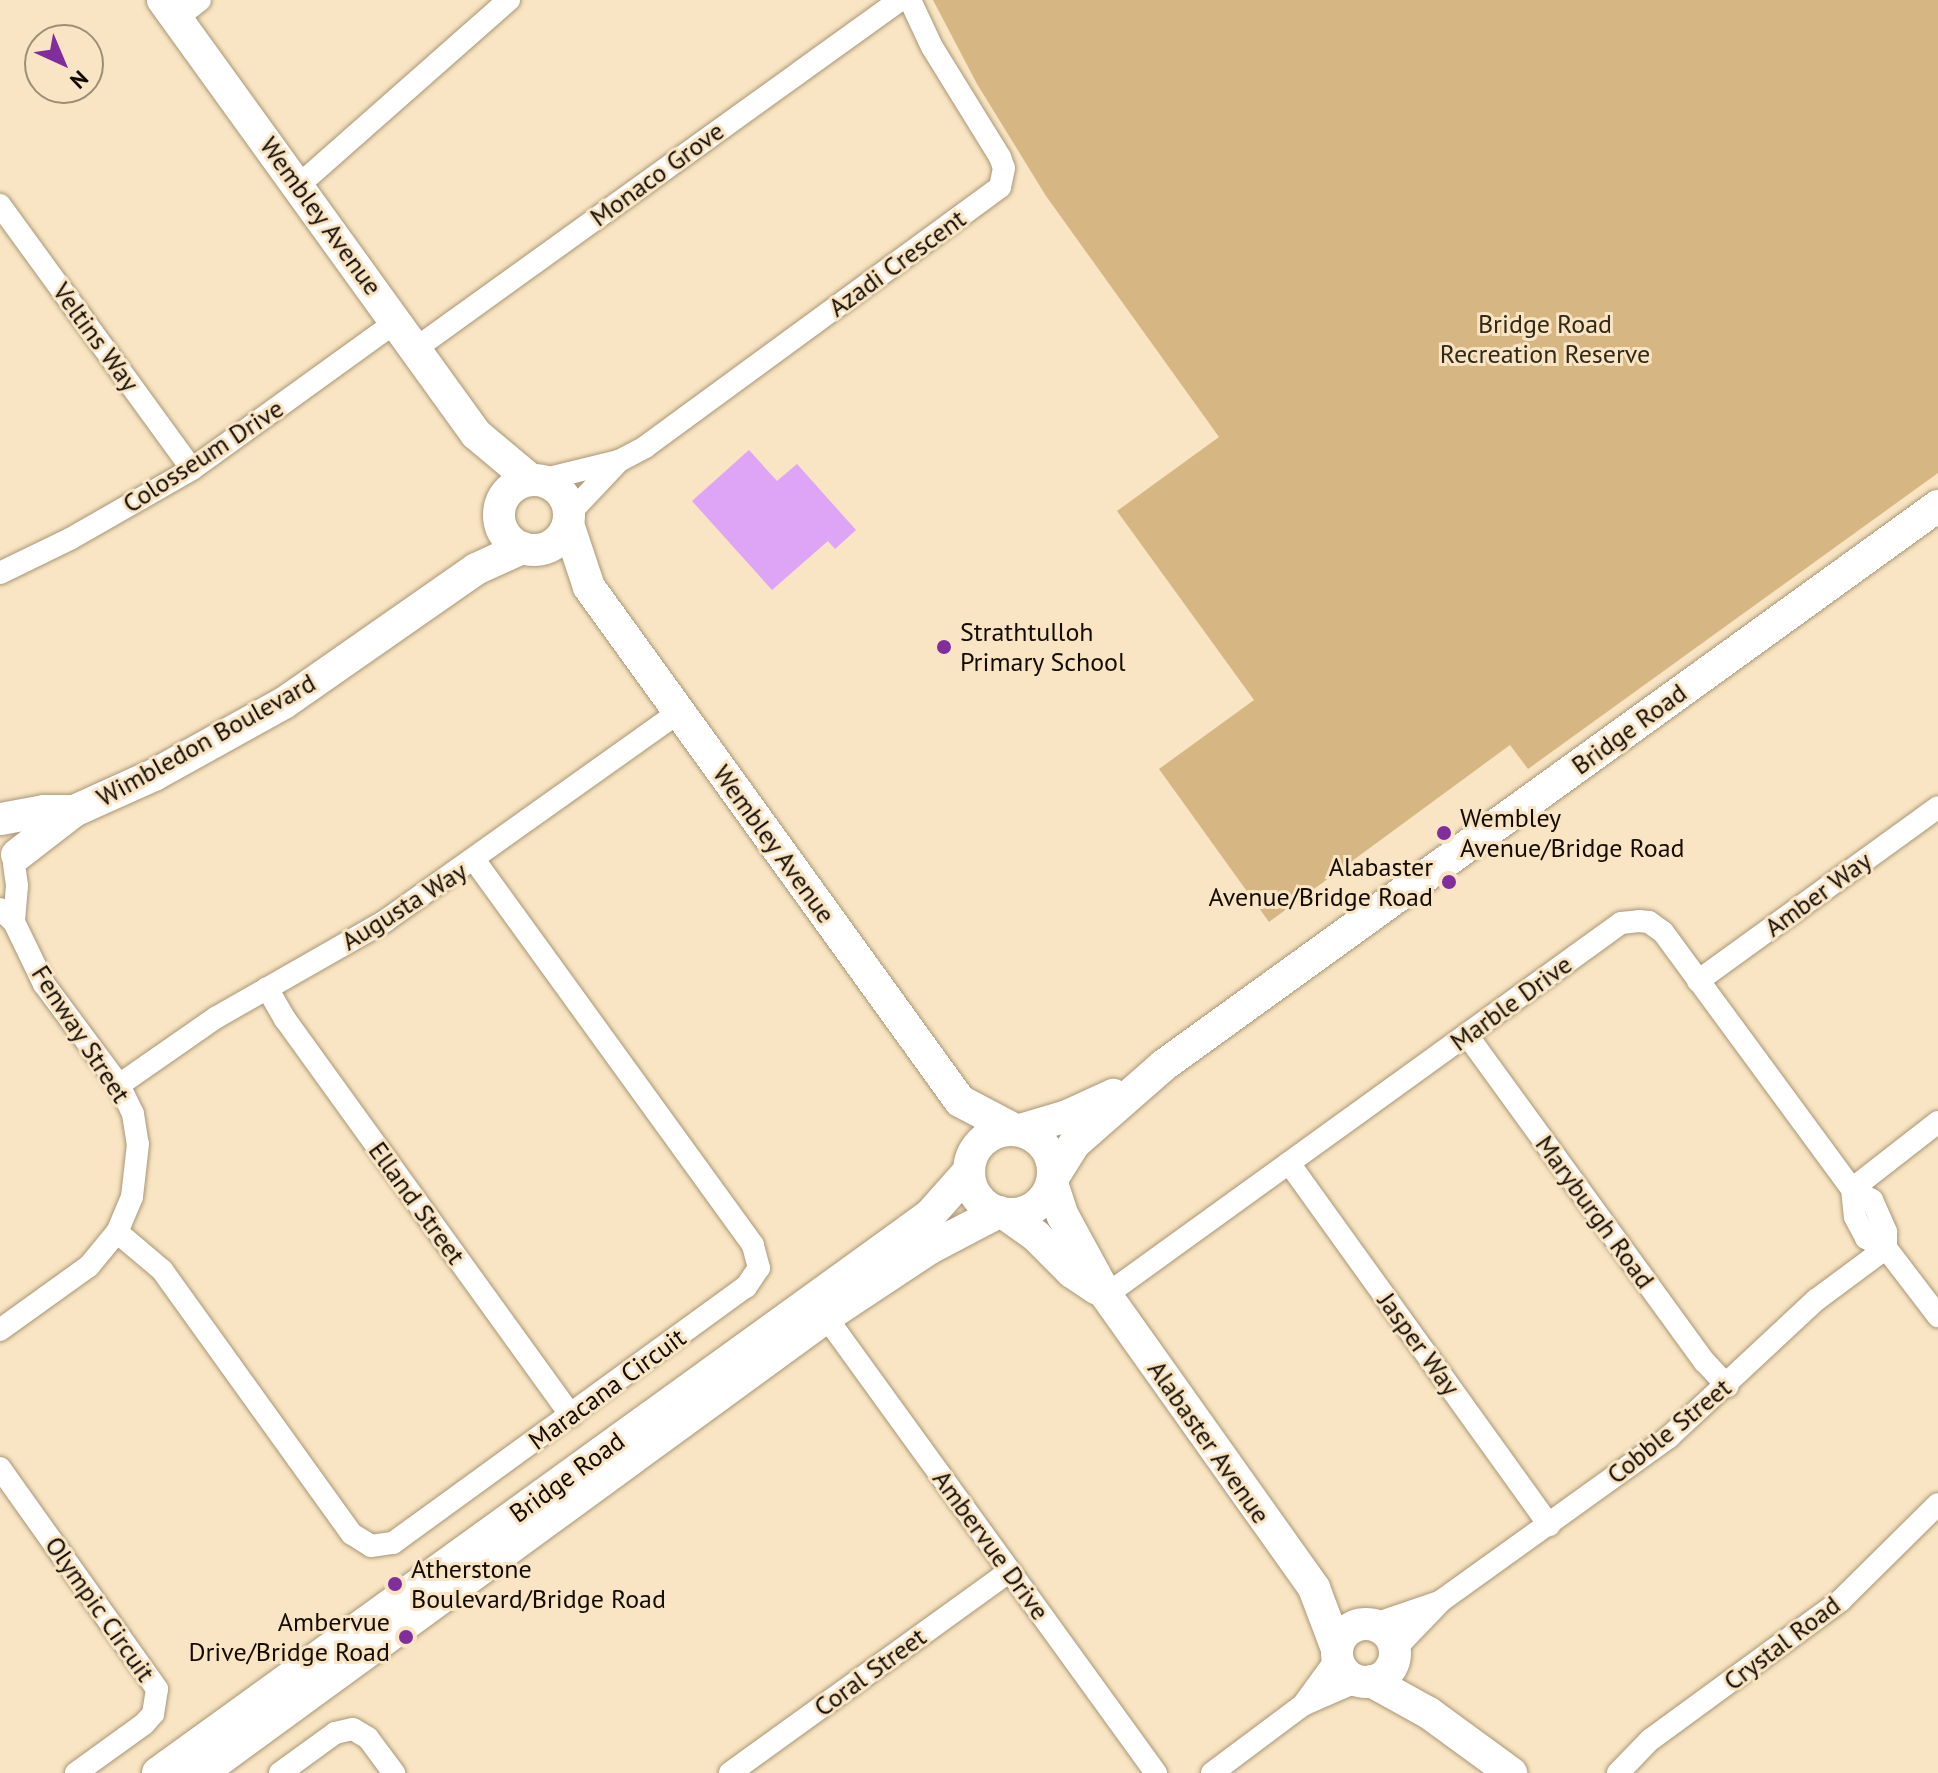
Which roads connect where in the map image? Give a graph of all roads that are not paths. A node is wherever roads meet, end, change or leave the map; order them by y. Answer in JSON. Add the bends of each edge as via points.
{"nodes":[{"id":1,"x":509,"y":0,"type":"edge"},
{"id":2,"x":900,"y":0,"type":"edge"},
{"id":3,"x":910,"y":0,"type":"edge"},
{"id":4,"x":180,"y":6,"type":"edge"},
{"id":5,"x":299,"y":185,"type":"junction"},
{"id":6,"x":0,"y":205,"type":"edge"},
{"id":7,"x":396,"y":322,"type":"junction"},
{"id":8,"x":415,"y":349,"type":"junction"},
{"id":9,"x":476,"y":434,"type":"junction"},
{"id":10,"x":619,"y":461,"type":"junction"},
{"id":11,"x":192,"y":469,"type":"junction"},
{"id":12,"x":536,"y":480,"type":"junction"},
{"id":13,"x":1938,"y":506,"type":"edge"},
{"id":14,"x":500,"y":512,"type":"junction"},
{"id":15,"x":569,"y":519,"type":"junction"},
{"id":16,"x":532,"y":549,"type":"junction"},
{"id":17,"x":0,"y":573,"type":"edge"},
{"id":18,"x":456,"y":585,"type":"junction"},
{"id":19,"x":589,"y":587,"type":"junction"},
{"id":20,"x":679,"y":712,"type":"junction"},
{"id":21,"x":1938,"y":807,"type":"edge"},
{"id":22,"x":74,"y":811,"type":"junction"},
{"id":23,"x":1,"y":819,"type":"edge"},
{"id":24,"x":475,"y":861,"type":"junction"},
{"id":25,"x":10,"y":866,"type":"edge"},
{"id":26,"x":7,"y":915,"type":"edge"},
{"id":27,"x":1698,"y":981,"type":"junction"},
{"id":28,"x":267,"y":988,"type":"junction"},
{"id":29,"x":1467,"y":1035,"type":"junction"},
{"id":30,"x":1164,"y":1065,"type":"junction"},
{"id":31,"x":119,"y":1085,"type":"junction"},
{"id":32,"x":960,"y":1101,"type":"junction"},
{"id":33,"x":1938,"y":1122,"type":"edge"},
{"id":34,"x":1017,"y":1129,"type":"junction"},
{"id":35,"x":1289,"y":1163,"type":"junction"},
{"id":36,"x":970,"y":1165,"type":"junction"},
{"id":37,"x":1053,"y":1179,"type":"junction"},
{"id":38,"x":1852,"y":1189,"type":"junction"},
{"id":39,"x":1002,"y":1213,"type":"junction"},
{"id":40,"x":117,"y":1232,"type":"junction"},
{"id":41,"x":1886,"y":1248,"type":"junction"},
{"id":42,"x":1106,"y":1295,"type":"junction"},
{"id":43,"x":1938,"y":1316,"type":"edge"},
{"id":44,"x":826,"y":1317,"type":"junction"},
{"id":45,"x":2,"y":1324,"type":"edge"},
{"id":46,"x":1727,"y":1386,"type":"junction"},
{"id":47,"x":571,"y":1416,"type":"junction"},
{"id":48,"x":0,"y":1468,"type":"edge"},
{"id":49,"x":1938,"y":1504,"type":"edge"},
{"id":50,"x":1549,"y":1525,"type":"junction"},
{"id":51,"x":1010,"y":1571,"type":"junction"},
{"id":52,"x":1314,"y":1588,"type":"junction"},
{"id":53,"x":1441,"y":1601,"type":"junction"},
{"id":54,"x":1383,"y":1639,"type":"junction"},
{"id":55,"x":1351,"y":1667,"type":"junction"},
{"id":56,"x":1303,"y":1705,"type":"junction"},
{"id":57,"x":1429,"y":1713,"type":"junction"},
{"id":58,"x":76,"y":1773,"type":"edge"},
{"id":59,"x":158,"y":1773,"type":"edge"},
{"id":60,"x":201,"y":1773,"type":"edge"},
{"id":61,"x":280,"y":1773,"type":"edge"},
{"id":62,"x":394,"y":1773,"type":"edge"},
{"id":63,"x":730,"y":1773,"type":"edge"},
{"id":64,"x":1155,"y":1773,"type":"edge"},
{"id":65,"x":1212,"y":1773,"type":"edge"},
{"id":66,"x":1511,"y":1773,"type":"edge"},
{"id":67,"x":1618,"y":1773,"type":"edge"}],
"edges":[{"from":1,"to":5,"type":"street"},
{"from":2,"to":8,"type":"street","name":"Monaco Grove"},
{"from":3,"to":10,"type":"street","name":"Azadi Crescent","via":[[932,47],[1000,157],[1000,187]]},
{"from":4,"to":5,"type":"street","name":"Wembley Avenue"},
{"from":5,"to":7,"type":"street","name":"Wembley Avenue"},
{"from":6,"to":11,"type":"street","name":"Veltins Way"},
{"from":7,"to":8,"type":"street","name":"Wembley Avenue"},
{"from":7,"to":11,"type":"street","name":"Colosseum Drive"},
{"from":8,"to":9,"type":"street","name":"Wembley Avenue"},
{"from":9,"to":12,"type":"street","name":"Wembley Avenue"},
{"from":9,"to":14,"type":"street","name":"Wembley Avenue"},
{"from":10,"to":12,"type":"street","name":"Azadi Crescent"},
{"from":10,"to":15,"type":"street","name":"Azadi Crescent"},
{"from":11,"to":17,"type":"street","name":"Colosseum Drive"},
{"from":12,"to":14,"type":"street","via":[[515,485]]},
{"from":12,"to":15,"type":"street","via":[[558,489]]},
{"from":13,"to":30,"type":"street","name":"Bridge Road"},
{"from":14,"to":16,"type":"street","via":[[506,537]]},
{"from":14,"to":18,"type":"street","name":"Wimbledon Boulevard"},
{"from":15,"to":16,"type":"street","via":[[559,540]]},
{"from":15,"to":19,"type":"street","name":"Wembley Avenue"},
{"from":16,"to":18,"type":"street","name":"Wimbledon Boulevard","via":[[476,569]]},
{"from":16,"to":19,"type":"street","name":"Wembley Avenue"},
{"from":18,"to":22,"type":"street","name":"Wimbledon Boulevard","via":[[284,703],[154,775]]},
{"from":19,"to":20,"type":"street","name":"Wembley Avenue"},
{"from":20,"to":24,"type":"street","name":"Augusta Way"},
{"from":20,"to":32,"type":"street","name":"Wembley Avenue"},
{"from":21,"to":27,"type":"street","name":"Amber Way"},
{"from":22,"to":23,"type":"street","name":"Wimbledon Boulevard"},
{"from":22,"to":25,"type":"street","name":"Wimbledon Boulevard"},
{"from":23,"to":25,"type":"street","via":[[14,834]]},
{"from":24,"to":28,"type":"street","name":"Augusta Way","via":[[385,921]]},
{"from":24,"to":47,"type":"street","name":"Maracana Circuit","via":[[759,1258],[756,1277],[746,1287]]},
{"from":25,"to":26,"type":"street","name":"Fenway Street"},
{"from":26,"to":31,"type":"street","name":"Fenway Street","via":[[44,984]]},
{"from":27,"to":29,"type":"street","name":"Marble Drive","via":[[1656,926],[1621,923]]},
{"from":27,"to":38,"type":"street","name":"Marble Drive"},
{"from":28,"to":31,"type":"street","name":"Augusta Way"},
{"from":28,"to":47,"type":"street","name":"Elland Street"},
{"from":29,"to":35,"type":"street","name":"Marble Drive"},
{"from":29,"to":46,"type":"street","name":"Maryburgh Road"},
{"from":30,"to":34,"type":"street","name":"Bridge Road","via":[[1099,1103]]},
{"from":30,"to":37,"type":"street","name":"Bridge Road","via":[[1075,1143]]},
{"from":31,"to":40,"type":"street","name":"Fenway Street","via":[[133,1114],[138,1144],[132,1197]]},
{"from":32,"to":34,"type":"street","name":"Wembley Avenue"},
{"from":32,"to":36,"type":"street","name":"Wembley Avenue"},
{"from":33,"to":38,"type":"street"},
{"from":34,"to":36,"type":"street","via":[[987,1136]]},
{"from":34,"to":37,"type":"street","via":[[1042,1142],[1053,1164]]},
{"from":35,"to":42,"type":"street","name":"Marble Drive"},
{"from":35,"to":50,"type":"street","name":"Jasper Way"},
{"from":36,"to":39,"type":"street","via":[[974,1193]]},
{"from":36,"to":59,"type":"street","name":"Bridge Road","via":[[930,1215]]},
{"from":37,"to":39,"type":"street","via":[[1039,1203],[1017,1214]]},
{"from":37,"to":42,"type":"street","name":"Alabaster Avenue","via":[[1068,1226]]},
{"from":38,"to":41,"type":"street","name":"Marble Drive","via":[[1855,1217],[1866,1238]]},
{"from":39,"to":42,"type":"street","name":"Alabaster Avenue"},
{"from":39,"to":44,"type":"street","name":"Bridge Road","via":[[930,1248]]},
{"from":40,"to":45,"type":"street","name":"Fenway Street","via":[[89,1266]]},
{"from":40,"to":47,"type":"street","name":"Maracana Circuit","via":[[162,1270],[352,1534],[371,1546],[393,1543]]},
{"from":41,"to":43,"type":"street","name":"Marble Drive"},
{"from":41,"to":46,"type":"street","name":"Cobble Street","via":[[1816,1300]]},
{"from":42,"to":52,"type":"street","name":"Alabaster Avenue"},
{"from":44,"to":51,"type":"street","name":"Ambervue Drive"},
{"from":44,"to":60,"type":"street","name":"Bridge Road"},
{"from":46,"to":50,"type":"street","name":"Cobble Street","via":[[1669,1437]]},
{"from":48,"to":58,"type":"street","name":"Olympic Circuit","via":[[157,1689],[153,1714],[144,1724]]},
{"from":49,"to":67,"type":"street","name":"Crystal Road","via":[[1841,1600],[1650,1740]]},
{"from":50,"to":53,"type":"street","name":"Cobble Street"},
{"from":51,"to":63,"type":"street","name":"Coral Street"},
{"from":51,"to":64,"type":"street","name":"Ambervue Drive"},
{"from":52,"to":54,"type":"street","name":"Alabaster Avenue"},
{"from":52,"to":55,"type":"street","name":"Alabaster Avenue"},
{"from":53,"to":54,"type":"street","name":"Cobble Street"},
{"from":53,"to":54,"type":"street","name":"Cobble Street"},
{"from":54,"to":55,"type":"street","via":[[1389,1671]]},
{"from":54,"to":55,"type":"street","via":[[1344,1633]]},
{"from":54,"to":57,"type":"street","name":"Alabaster Avenue"},
{"from":55,"to":56,"type":"street"},
{"from":55,"to":56,"type":"street"},
{"from":55,"to":57,"type":"street","name":"Alabaster Avenue"},
{"from":56,"to":65,"type":"street"},
{"from":57,"to":66,"type":"street","name":"Alabaster Avenue"},
{"from":61,"to":62,"type":"street","via":[[335,1733],[353,1729],[368,1738]]}]}
